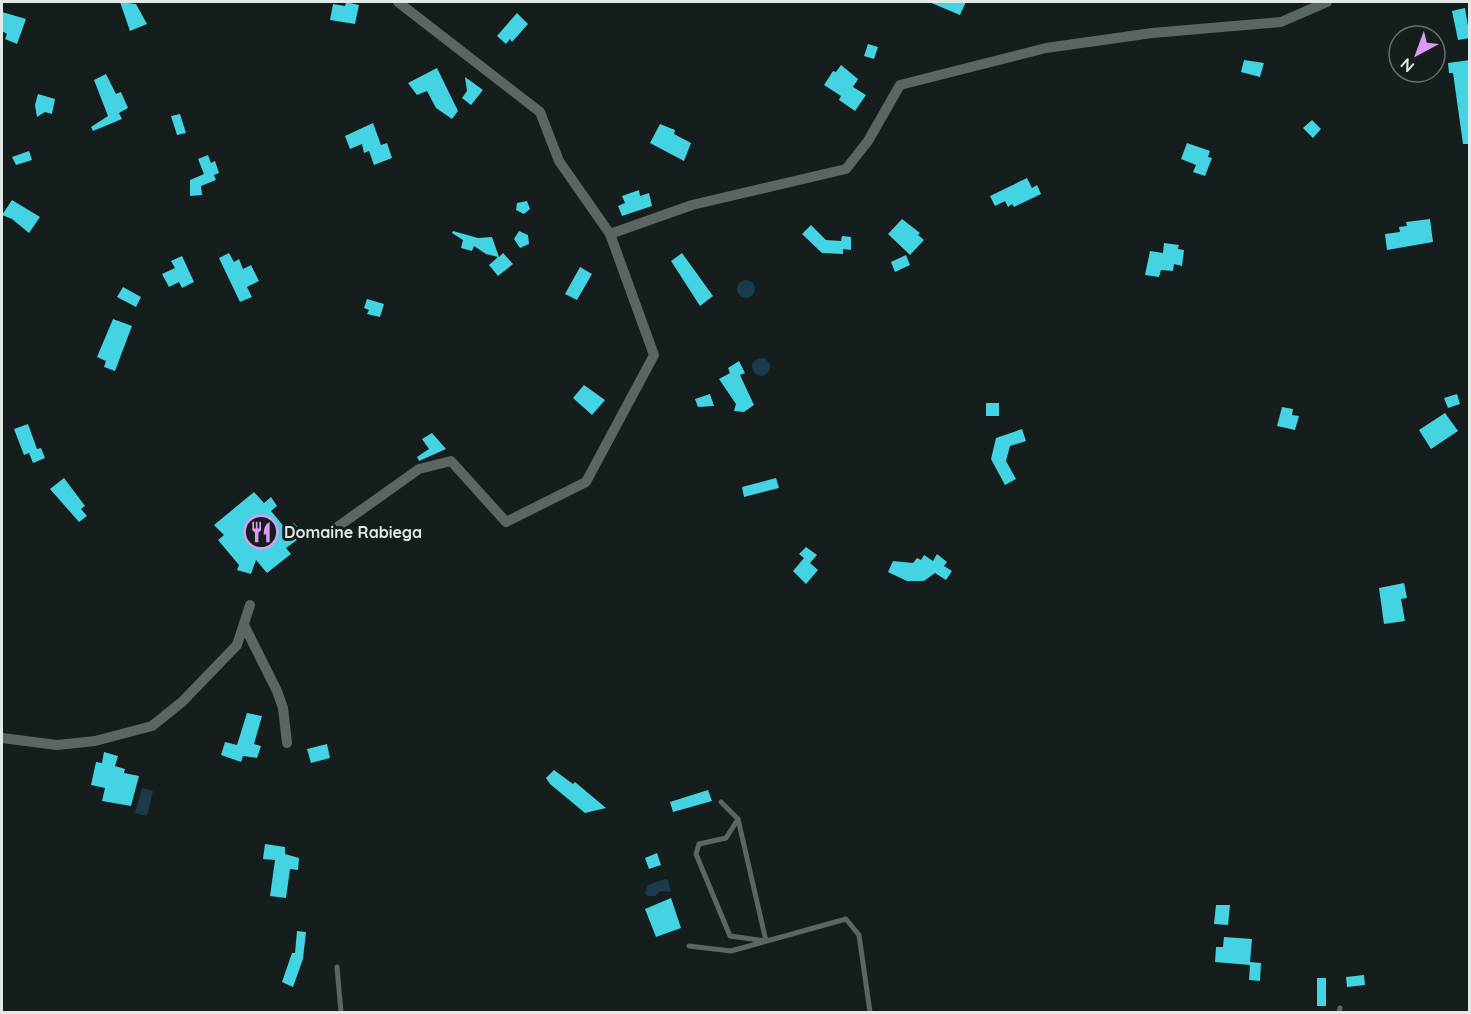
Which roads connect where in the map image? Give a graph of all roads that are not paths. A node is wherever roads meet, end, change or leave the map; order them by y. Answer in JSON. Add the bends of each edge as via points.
{"nodes":[{"id":1,"x":398,"y":2,"type":"edge"},
{"id":2,"x":1327,"y":2,"type":"edge"},
{"id":3,"x":610,"y":234,"type":"junction"},
{"id":4,"x":336,"y":528,"type":"dead end"},
{"id":5,"x":250,"y":605,"type":"dead end"},
{"id":6,"x":243,"y":625,"type":"junction"},
{"id":7,"x":2,"y":738,"type":"edge"},
{"id":8,"x":288,"y":743,"type":"dead end"},
{"id":9,"x":721,"y":802,"type":"dead end"},
{"id":10,"x":738,"y":819,"type":"junction"},
{"id":11,"x":766,"y":941,"type":"junction"},
{"id":12,"x":689,"y":946,"type":"dead end"},
{"id":13,"x":337,"y":967,"type":"dead end"},
{"id":14,"x":341,"y":1012,"type":"edge"},
{"id":15,"x":870,"y":1012,"type":"edge"}],
"edges":[{"from":1,"to":3,"type":"street","via":[[540,112],[559,161]]},
{"from":2,"to":3,"type":"street","via":[[1281,22],[1152,33],[1046,48],[900,85],[868,141],[846,170],[692,205]]},
{"from":3,"to":4,"type":"street","via":[[654,355],[586,482],[506,522],[451,461],[419,469]]},
{"from":5,"to":6,"type":"street"},
{"from":6,"to":7,"type":"street","via":[[237,645],[182,702],[152,726],[95,741],[57,745]]},
{"from":6,"to":8,"type":"street","via":[[277,691]]},
{"from":9,"to":10,"type":"lane"},
{"from":10,"to":11,"type":"lane"},
{"from":10,"to":11,"type":"lane","via":[[726,838],[699,844],[696,854],[730,936]]},
{"from":11,"to":12,"type":"lane","via":[[731,951]]},
{"from":11,"to":15,"type":"lane","via":[[846,919],[859,935]]},
{"from":13,"to":14,"type":"lane"}]}
